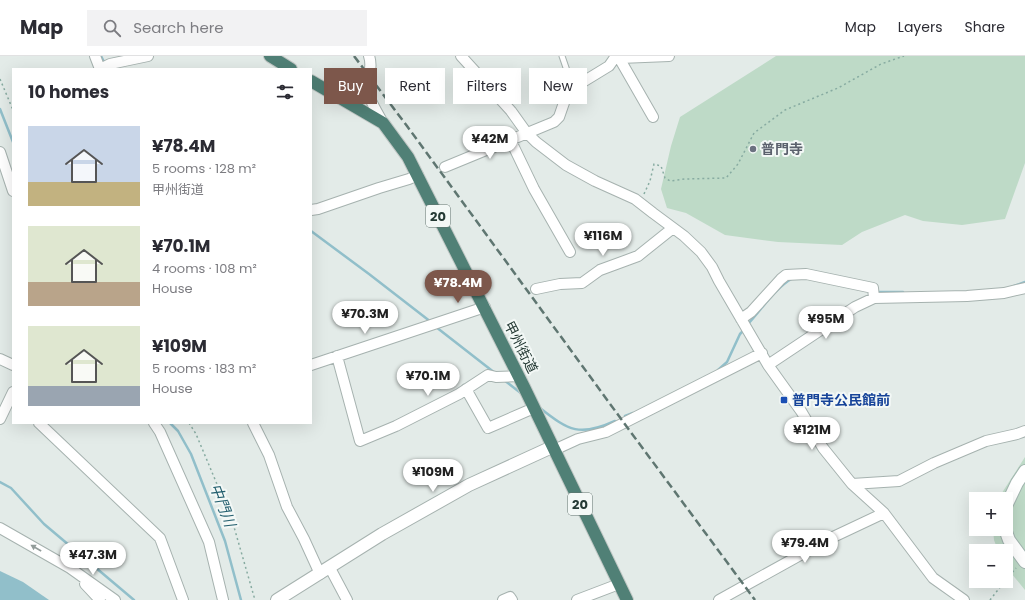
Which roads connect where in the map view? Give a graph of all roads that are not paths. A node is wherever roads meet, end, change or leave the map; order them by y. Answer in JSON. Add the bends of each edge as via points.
{"nodes":[{"id":1,"x":95,"y":56,"type":"edge"},
{"id":2,"x":148,"y":56,"type":"edge"},
{"id":3,"x":270,"y":56,"type":"edge"},
{"id":4,"x":369,"y":56,"type":"edge"},
{"id":5,"x":461,"y":56,"type":"edge"},
{"id":6,"x":562,"y":56,"type":"edge"},
{"id":7,"x":669,"y":56,"type":"edge"},
{"id":8,"x":618,"y":57,"type":"edge"},
{"id":9,"x":103,"y":67,"type":"edge"},
{"id":10,"x":289,"y":68,"type":"edge"},
{"id":11,"x":566,"y":68,"type":"edge"},
{"id":12,"x":587,"y":79,"type":"edge"},
{"id":13,"x":312,"y":82,"type":"edge"},
{"id":14,"x":564,"y":104,"type":"edge"},
{"id":15,"x":653,"y":117,"type":"dead end"},
{"id":16,"x":383,"y":123,"type":"junction"},
{"id":17,"x":526,"y":132,"type":"junction"},
{"id":18,"x":510,"y":139,"type":"junction"},
{"id":19,"x":0,"y":152,"type":"edge"},
{"id":20,"x":445,"y":167,"type":"dead end"},
{"id":21,"x":418,"y":175,"type":"junction"},
{"id":22,"x":12,"y":188,"type":"edge"},
{"id":23,"x":312,"y":210,"type":"edge"},
{"id":24,"x":673,"y":228,"type":"junction"},
{"id":25,"x":570,"y":252,"type":"dead end"},
{"id":26,"x":1025,"y":288,"type":"edge"},
{"id":27,"x":536,"y":289,"type":"dead end"},
{"id":28,"x":874,"y":294,"type":"junction"},
{"id":29,"x":485,"y":307,"type":"junction"},
{"id":30,"x":742,"y":321,"type":"junction"},
{"id":31,"x":762,"y":354,"type":"junction"},
{"id":32,"x":337,"y":356,"type":"junction"},
{"id":33,"x":0,"y":359,"type":"edge"},
{"id":34,"x":12,"y":365,"type":"edge"},
{"id":35,"x":312,"y":365,"type":"edge"},
{"id":36,"x":768,"y":365,"type":"junction"},
{"id":37,"x":513,"y":376,"type":"junction"},
{"id":38,"x":466,"y":389,"type":"junction"},
{"id":39,"x":12,"y":395,"type":"edge"},
{"id":40,"x":534,"y":408,"type":"junction"},
{"id":41,"x":0,"y":419,"type":"edge"},
{"id":42,"x":40,"y":424,"type":"edge"},
{"id":43,"x":155,"y":424,"type":"edge"},
{"id":44,"x":254,"y":424,"type":"edge"},
{"id":45,"x":1025,"y":431,"type":"edge"},
{"id":46,"x":553,"y":448,"type":"junction"},
{"id":47,"x":1025,"y":471,"type":"edge"},
{"id":48,"x":852,"y":484,"type":"junction"},
{"id":49,"x":1013,"y":492,"type":"edge"},
{"id":50,"x":884,"y":514,"type":"junction"},
{"id":51,"x":0,"y":528,"type":"edge"},
{"id":52,"x":1008,"y":536,"type":"edge"},
{"id":53,"x":1024,"y":560,"type":"edge"},
{"id":54,"x":70,"y":568,"type":"junction"},
{"id":55,"x":325,"y":571,"type":"junction"},
{"id":56,"x":619,"y":584,"type":"junction"},
{"id":57,"x":100,"y":600,"type":"edge"},
{"id":58,"x":115,"y":600,"type":"edge"},
{"id":59,"x":183,"y":600,"type":"edge"},
{"id":60,"x":223,"y":600,"type":"edge"},
{"id":61,"x":277,"y":600,"type":"edge"},
{"id":62,"x":347,"y":600,"type":"edge"},
{"id":63,"x":503,"y":600,"type":"edge"},
{"id":64,"x":512,"y":600,"type":"edge"},
{"id":65,"x":577,"y":600,"type":"edge"},
{"id":66,"x":627,"y":600,"type":"edge"},
{"id":67,"x":718,"y":600,"type":"edge"},
{"id":68,"x":964,"y":600,"type":"edge"}],
"edges":[{"from":1,"to":9,"type":"street"},
{"from":2,"to":9,"type":"street"},
{"from":3,"to":10,"type":"highway"},
{"from":4,"to":16,"type":"street","via":[[371,66],[368,93]]},
{"from":5,"to":17,"type":"street","via":[[511,111]]},
{"from":6,"to":11,"type":"lane"},
{"from":7,"to":8,"type":"street"},
{"from":8,"to":12,"type":"street","via":[[609,66]]},
{"from":8,"to":15,"type":"street"},
{"from":13,"to":16,"type":"highway","name":"甲州街道","number":"20"},
{"from":14,"to":17,"type":"street","via":[[554,122]]},
{"from":16,"to":21,"type":"highway","name":"甲州街道","number":"20","via":[[401,146]]},
{"from":17,"to":18,"type":"street"},
{"from":17,"to":24,"type":"street","via":[[566,165],[595,182],[635,199]]},
{"from":18,"to":20,"type":"street"},
{"from":18,"to":25,"type":"street","via":[[534,189]]},
{"from":19,"to":22,"type":"street"},
{"from":21,"to":23,"type":"street"},
{"from":21,"to":29,"type":"highway","name":"甲州街道","number":"20"},
{"from":24,"to":27,"type":"street","via":[[638,256],[600,270],[582,283]]},
{"from":24,"to":30,"type":"street","via":[[701,252]]},
{"from":26,"to":28,"type":"street","via":[[1004,293],[967,296]]},
{"from":28,"to":30,"type":"street","via":[[806,274],[786,275]]},
{"from":28,"to":36,"type":"street"},
{"from":29,"to":32,"type":"street"},
{"from":29,"to":37,"type":"highway","name":"甲州街道","number":"20"},
{"from":30,"to":31,"type":"street"},
{"from":31,"to":36,"type":"street"},
{"from":31,"to":46,"type":"street","via":[[606,432]]},
{"from":32,"to":35,"type":"street"},
{"from":32,"to":38,"type":"street","via":[[360,441],[396,426]]},
{"from":33,"to":34,"type":"street"},
{"from":36,"to":48,"type":"street","via":[[801,411],[823,448]]},
{"from":37,"to":38,"type":"street","via":[[488,375]]},
{"from":37,"to":40,"type":"highway","name":"甲州街道","number":"20","via":[[524,387]]},
{"from":38,"to":40,"type":"street","via":[[488,428]]},
{"from":39,"to":41,"type":"street"},
{"from":40,"to":46,"type":"highway","name":"甲州街道","number":"20"},
{"from":42,"to":59,"type":"street","via":[[160,538]]},
{"from":43,"to":60,"type":"street","via":[[209,542]]},
{"from":44,"to":55,"type":"street","via":[[269,455],[287,507]]},
{"from":45,"to":48,"type":"street","via":[[986,441],[899,481]]},
{"from":46,"to":55,"type":"street","via":[[469,485],[382,534]]},
{"from":46,"to":56,"type":"highway","name":"甲州街道","number":"20"},
{"from":47,"to":49,"type":"street"},
{"from":48,"to":50,"type":"street"},
{"from":50,"to":67,"type":"street","via":[[831,538]]},
{"from":50,"to":68,"type":"street","via":[[933,578]]},
{"from":54,"to":51,"type":"street","one_way":true},
{"from":52,"to":53,"type":"street"},
{"from":54,"to":57,"type":"street"},
{"from":54,"to":58,"type":"street"},
{"from":55,"to":61,"type":"street"},
{"from":55,"to":62,"type":"street"},
{"from":56,"to":65,"type":"street"},
{"from":56,"to":66,"type":"highway","name":"甲州街道","number":"20"},
{"from":63,"to":64,"type":"street","via":[[510,597]]}]}
